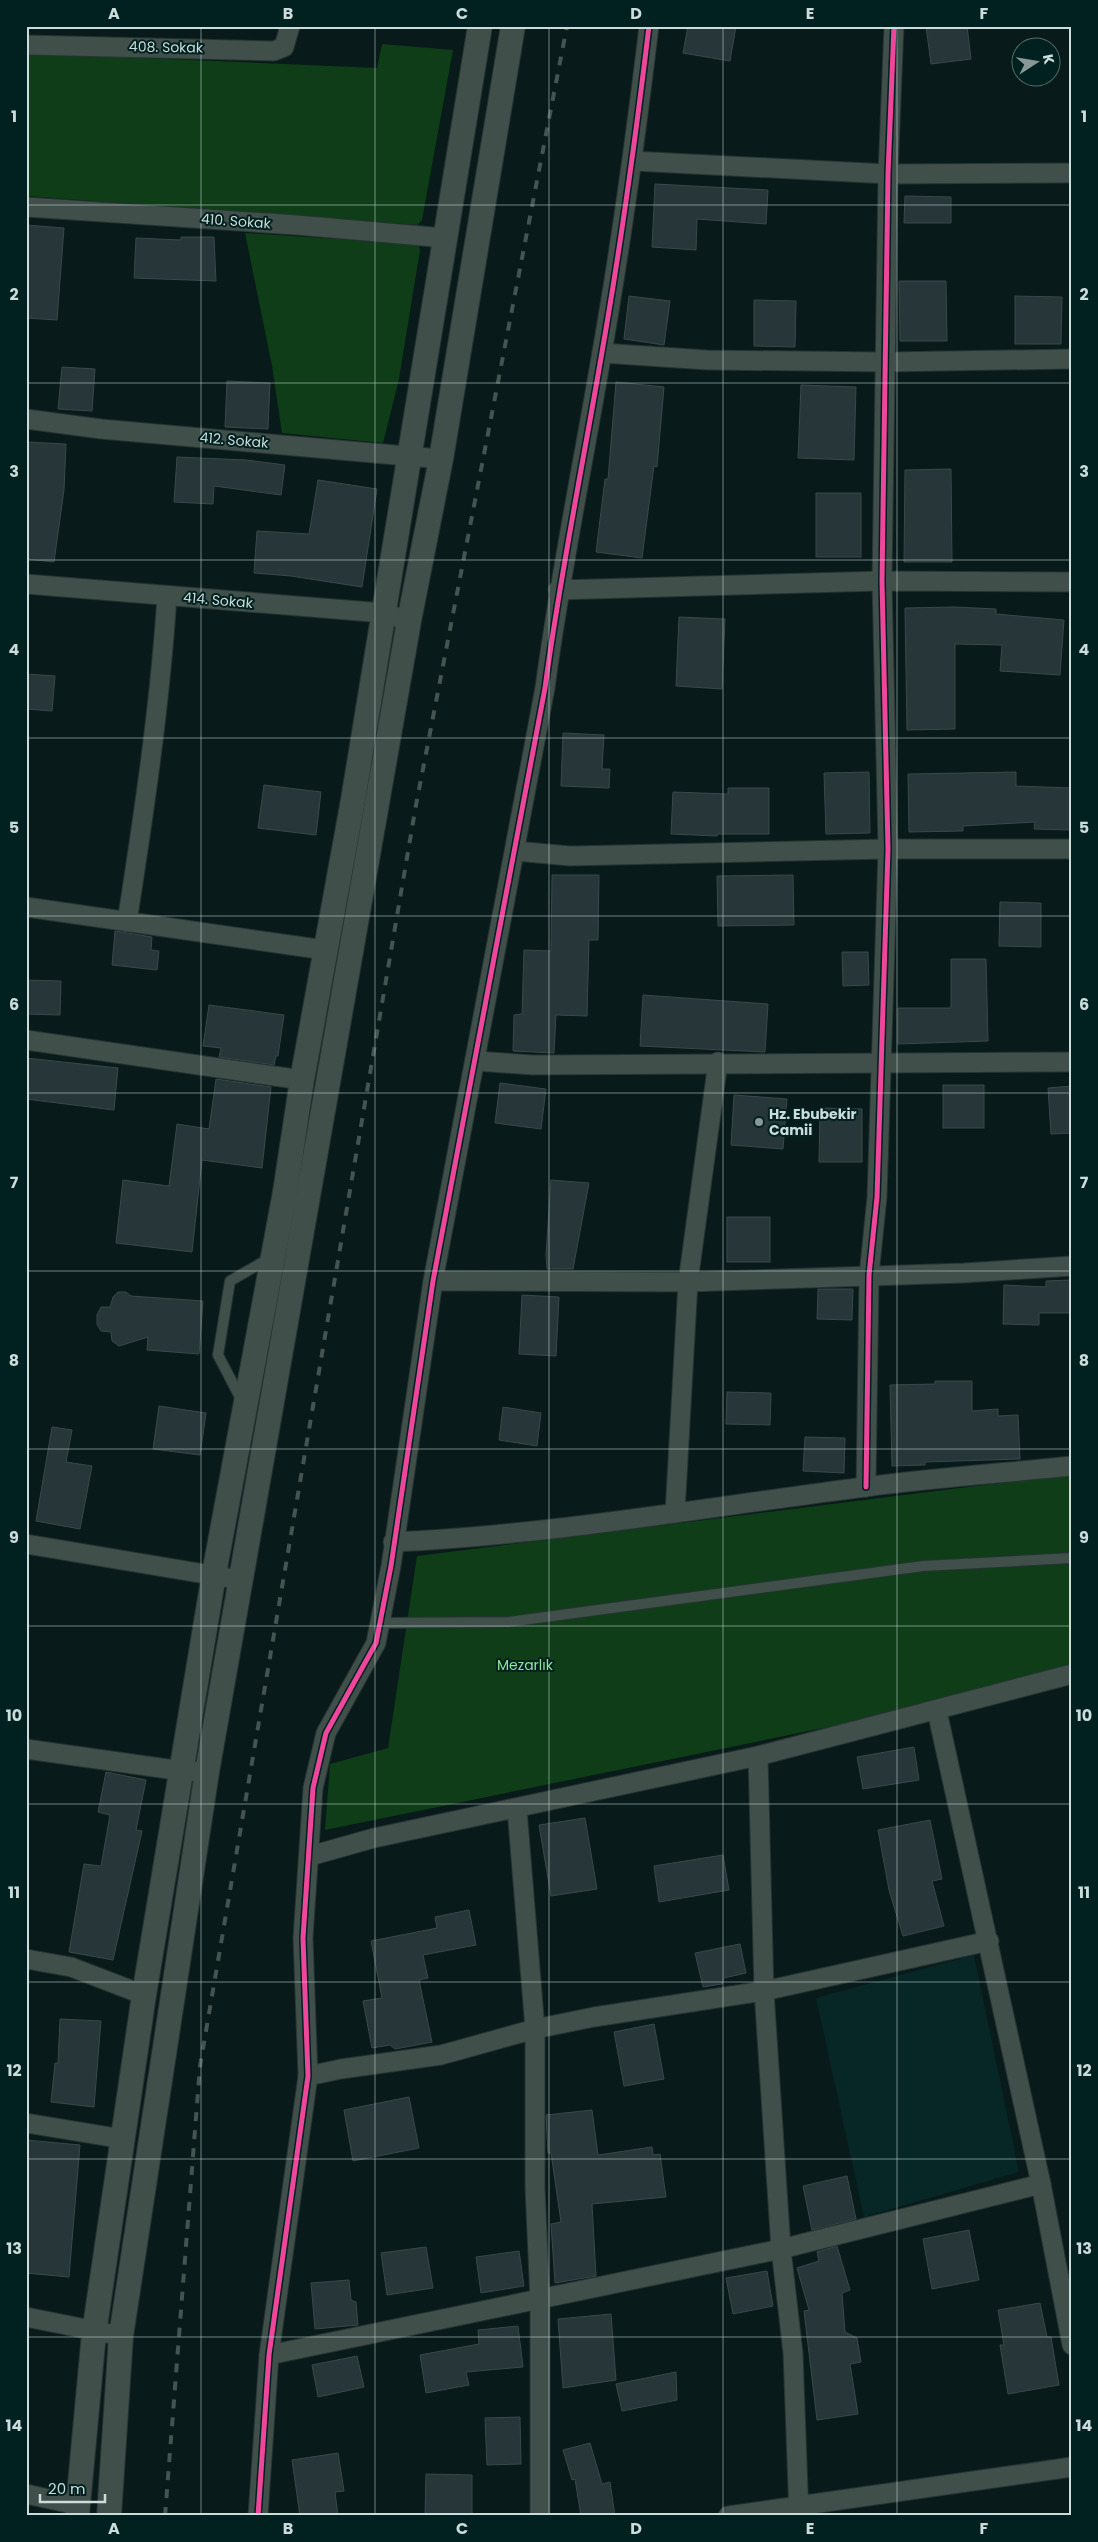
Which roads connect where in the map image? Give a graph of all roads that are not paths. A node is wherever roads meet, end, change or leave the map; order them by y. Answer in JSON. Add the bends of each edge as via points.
{"nodes":[{"id":1,"x":290,"y":26,"type":"edge"},
{"id":2,"x":480,"y":26,"type":"edge"},
{"id":3,"x":513,"y":26,"type":"edge"},
{"id":4,"x":649,"y":26,"type":"edge"},
{"id":5,"x":894,"y":26,"type":"edge"},
{"id":6,"x":26,"y":45,"type":"edge"},
{"id":7,"x":633,"y":161,"type":"junction"},
{"id":8,"x":1072,"y":173,"type":"edge"},
{"id":9,"x":888,"y":174,"type":"junction"},
{"id":10,"x":26,"y":207,"type":"edge"},
{"id":11,"x":445,"y":238,"type":"junction"},
{"id":12,"x":602,"y":352,"type":"junction"},
{"id":13,"x":1072,"y":359,"type":"edge"},
{"id":14,"x":886,"y":362,"type":"junction"},
{"id":15,"x":26,"y":420,"type":"edge"},
{"id":16,"x":408,"y":456,"type":"junction"},
{"id":17,"x":441,"y":459,"type":"junction"},
{"id":18,"x":882,"y":581,"type":"junction"},
{"id":19,"x":1072,"y":582,"type":"edge"},
{"id":20,"x":26,"y":584,"type":"edge"},
{"id":21,"x":558,"y":590,"type":"junction"},
{"id":22,"x":167,"y":596,"type":"junction"},
{"id":23,"x":384,"y":613,"type":"junction"},
{"id":24,"x":409,"y":621,"type":"junction"},
{"id":25,"x":888,"y":848,"type":"junction"},
{"id":26,"x":1072,"y":849,"type":"edge"},
{"id":27,"x":515,"y":851,"type":"junction"},
{"id":28,"x":26,"y":907,"type":"edge"},
{"id":29,"x":127,"y":922,"type":"junction"},
{"id":30,"x":325,"y":950,"type":"junction"},
{"id":31,"x":26,"y":1040,"type":"edge"},
{"id":32,"x":476,"y":1060,"type":"junction"},
{"id":33,"x":883,"y":1061,"type":"junction"},
{"id":34,"x":718,"y":1062,"type":"junction"},
{"id":35,"x":1072,"y":1062,"type":"edge"},
{"id":36,"x":302,"y":1080,"type":"junction"},
{"id":37,"x":273,"y":1256,"type":"junction"},
{"id":38,"x":1072,"y":1266,"type":"edge"},
{"id":39,"x":869,"y":1275,"type":"junction"},
{"id":40,"x":434,"y":1281,"type":"junction"},
{"id":41,"x":688,"y":1282,"type":"junction"},
{"id":42,"x":245,"y":1407,"type":"junction"},
{"id":43,"x":1072,"y":1466,"type":"edge"},
{"id":44,"x":866,"y":1487,"type":"junction"},
{"id":45,"x":675,"y":1513,"type":"junction"},
{"id":46,"x":393,"y":1542,"type":"junction"},
{"id":47,"x":26,"y":1544,"type":"edge"},
{"id":48,"x":1072,"y":1558,"type":"edge"},
{"id":49,"x":214,"y":1574,"type":"junction"},
{"id":50,"x":241,"y":1580,"type":"junction"},
{"id":51,"x":380,"y":1623,"type":"junction"},
{"id":52,"x":1072,"y":1674,"type":"edge"},
{"id":53,"x":937,"y":1711,"type":"junction"},
{"id":54,"x":26,"y":1749,"type":"edge"},
{"id":55,"x":758,"y":1756,"type":"junction"},
{"id":56,"x":182,"y":1772,"type":"junction"},
{"id":57,"x":207,"y":1772,"type":"junction"},
{"id":58,"x":517,"y":1809,"type":"junction"},
{"id":59,"x":310,"y":1856,"type":"junction"},
{"id":60,"x":989,"y":1941,"type":"junction"},
{"id":61,"x":26,"y":1959,"type":"edge"},
{"id":62,"x":764,"y":1991,"type":"junction"},
{"id":63,"x":144,"y":1995,"type":"junction"},
{"id":64,"x":535,"y":2029,"type":"junction"},
{"id":65,"x":308,"y":2076,"type":"junction"},
{"id":66,"x":26,"y":2123,"type":"edge"},
{"id":67,"x":123,"y":2139,"type":"junction"},
{"id":68,"x":1041,"y":2184,"type":"junction"},
{"id":69,"x":780,"y":2249,"type":"junction"},
{"id":70,"x":540,"y":2300,"type":"junction"},
{"id":71,"x":26,"y":2317,"type":"edge"},
{"id":72,"x":94,"y":2333,"type":"junction"},
{"id":73,"x":121,"y":2336,"type":"junction"},
{"id":74,"x":1072,"y":2345,"type":"edge"},
{"id":75,"x":269,"y":2355,"type":"junction"},
{"id":76,"x":1072,"y":2467,"type":"edge"},
{"id":77,"x":26,"y":2494,"type":"edge"},
{"id":78,"x":77,"y":2510,"type":"edge"},
{"id":79,"x":798,"y":2511,"type":"edge"},
{"id":80,"x":108,"y":2516,"type":"edge"},
{"id":81,"x":258,"y":2516,"type":"edge"},
{"id":82,"x":540,"y":2516,"type":"edge"},
{"id":83,"x":728,"y":2516,"type":"edge"}],
"edges":[{"from":1,"to":6,"type":"street","name":"408. Sokak","via":[[284,47],[274,51]]},
{"from":2,"to":11,"type":"street"},
{"from":3,"to":17,"type":"street"},
{"from":4,"to":7,"type":"street"},
{"from":5,"to":9,"type":"street"},
{"from":7,"to":9,"type":"street"},
{"from":7,"to":12,"type":"street"},
{"from":8,"to":9,"type":"street"},
{"from":9,"to":14,"type":"street"},
{"from":10,"to":11,"type":"street","name":"410. Sokak"},
{"from":11,"to":16,"type":"street"},
{"from":12,"to":14,"type":"street","via":[[707,360]]},
{"from":12,"to":21,"type":"street"},
{"from":13,"to":14,"type":"street"},
{"from":14,"to":18,"type":"street"},
{"from":15,"to":16,"type":"street","name":"412. Sokak"},
{"from":16,"to":17,"type":"street","name":"412. Sokak"},
{"from":16,"to":23,"type":"street"},
{"from":17,"to":24,"type":"street"},
{"from":18,"to":19,"type":"street"},
{"from":18,"to":21,"type":"street"},
{"from":18,"to":25,"type":"street"},
{"from":20,"to":22,"type":"street","name":"414. Sokak"},
{"from":21,"to":27,"type":"street","via":[[545,688]]},
{"from":22,"to":23,"type":"street","name":"414. Sokak"},
{"from":22,"to":29,"type":"street","via":[[162,676],[151,766]]},
{"from":23,"to":24,"type":"street","name":"414. Sokak"},
{"from":23,"to":30,"type":"street","via":[[354,800]]},
{"from":24,"to":50,"type":"street"},
{"from":25,"to":26,"type":"street"},
{"from":25,"to":27,"type":"street","via":[[570,856]]},
{"from":25,"to":33,"type":"street"},
{"from":27,"to":32,"type":"street"},
{"from":28,"to":29,"type":"street"},
{"from":29,"to":30,"type":"street"},
{"from":30,"to":36,"type":"street"},
{"from":31,"to":36,"type":"street"},
{"from":32,"to":34,"type":"street","via":[[533,1065]]},
{"from":32,"to":40,"type":"street"},
{"from":33,"to":34,"type":"street"},
{"from":33,"to":35,"type":"street"},
{"from":33,"to":39,"type":"street","via":[[877,1197]]},
{"from":34,"to":41,"type":"street"},
{"from":36,"to":37,"type":"street"},
{"from":37,"to":42,"type":"street"},
{"from":37,"to":42,"type":"lane","via":[[230,1281],[218,1355]]},
{"from":38,"to":39,"type":"street"},
{"from":39,"to":41,"type":"street"},
{"from":39,"to":44,"type":"street"},
{"from":40,"to":41,"type":"street"},
{"from":40,"to":46,"type":"street"},
{"from":41,"to":45,"type":"street"},
{"from":42,"to":49,"type":"street"},
{"from":43,"to":44,"type":"street"},
{"from":44,"to":45,"type":"street"},
{"from":45,"to":46,"type":"street","via":[[459,1539]]},
{"from":46,"to":51,"type":"street"},
{"from":47,"to":49,"type":"street"},
{"from":48,"to":51,"type":"lane","via":[[923,1566],[508,1622]]},
{"from":49,"to":50,"type":"street"},
{"from":49,"to":56,"type":"street"},
{"from":50,"to":57,"type":"street"},
{"from":51,"to":59,"type":"street","via":[[376,1643],[326,1733],[313,1788]]},
{"from":52,"to":53,"type":"street"},
{"from":53,"to":55,"type":"street"},
{"from":53,"to":60,"type":"street"},
{"from":54,"to":56,"type":"street"},
{"from":55,"to":58,"type":"street"},
{"from":55,"to":62,"type":"street"},
{"from":56,"to":57,"type":"street"},
{"from":56,"to":63,"type":"street"},
{"from":57,"to":73,"type":"street"},
{"from":58,"to":59,"type":"street","via":[[374,1838]]},
{"from":58,"to":64,"type":"street"},
{"from":59,"to":65,"type":"street","via":[[304,1938]]},
{"from":60,"to":62,"type":"street"},
{"from":60,"to":68,"type":"street"},
{"from":61,"to":63,"type":"street","via":[[71,1967]]},
{"from":62,"to":64,"type":"street"},
{"from":62,"to":69,"type":"street"},
{"from":63,"to":67,"type":"street"},
{"from":64,"to":65,"type":"street","via":[[440,2055]]},
{"from":64,"to":70,"type":"street","via":[[535,2188]]},
{"from":65,"to":75,"type":"street"},
{"from":66,"to":67,"type":"street"},
{"from":67,"to":72,"type":"street"},
{"from":68,"to":69,"type":"street"},
{"from":68,"to":74,"type":"street"},
{"from":69,"to":70,"type":"street"},
{"from":69,"to":79,"type":"street","via":[[793,2353]]},
{"from":70,"to":75,"type":"street"},
{"from":70,"to":82,"type":"street"},
{"from":71,"to":72,"type":"street"},
{"from":72,"to":73,"type":"street"},
{"from":72,"to":78,"type":"street"},
{"from":73,"to":80,"type":"street"},
{"from":75,"to":81,"type":"street"},
{"from":76,"to":79,"type":"street"},
{"from":77,"to":78,"type":"street"},
{"from":79,"to":83,"type":"street"}]}
